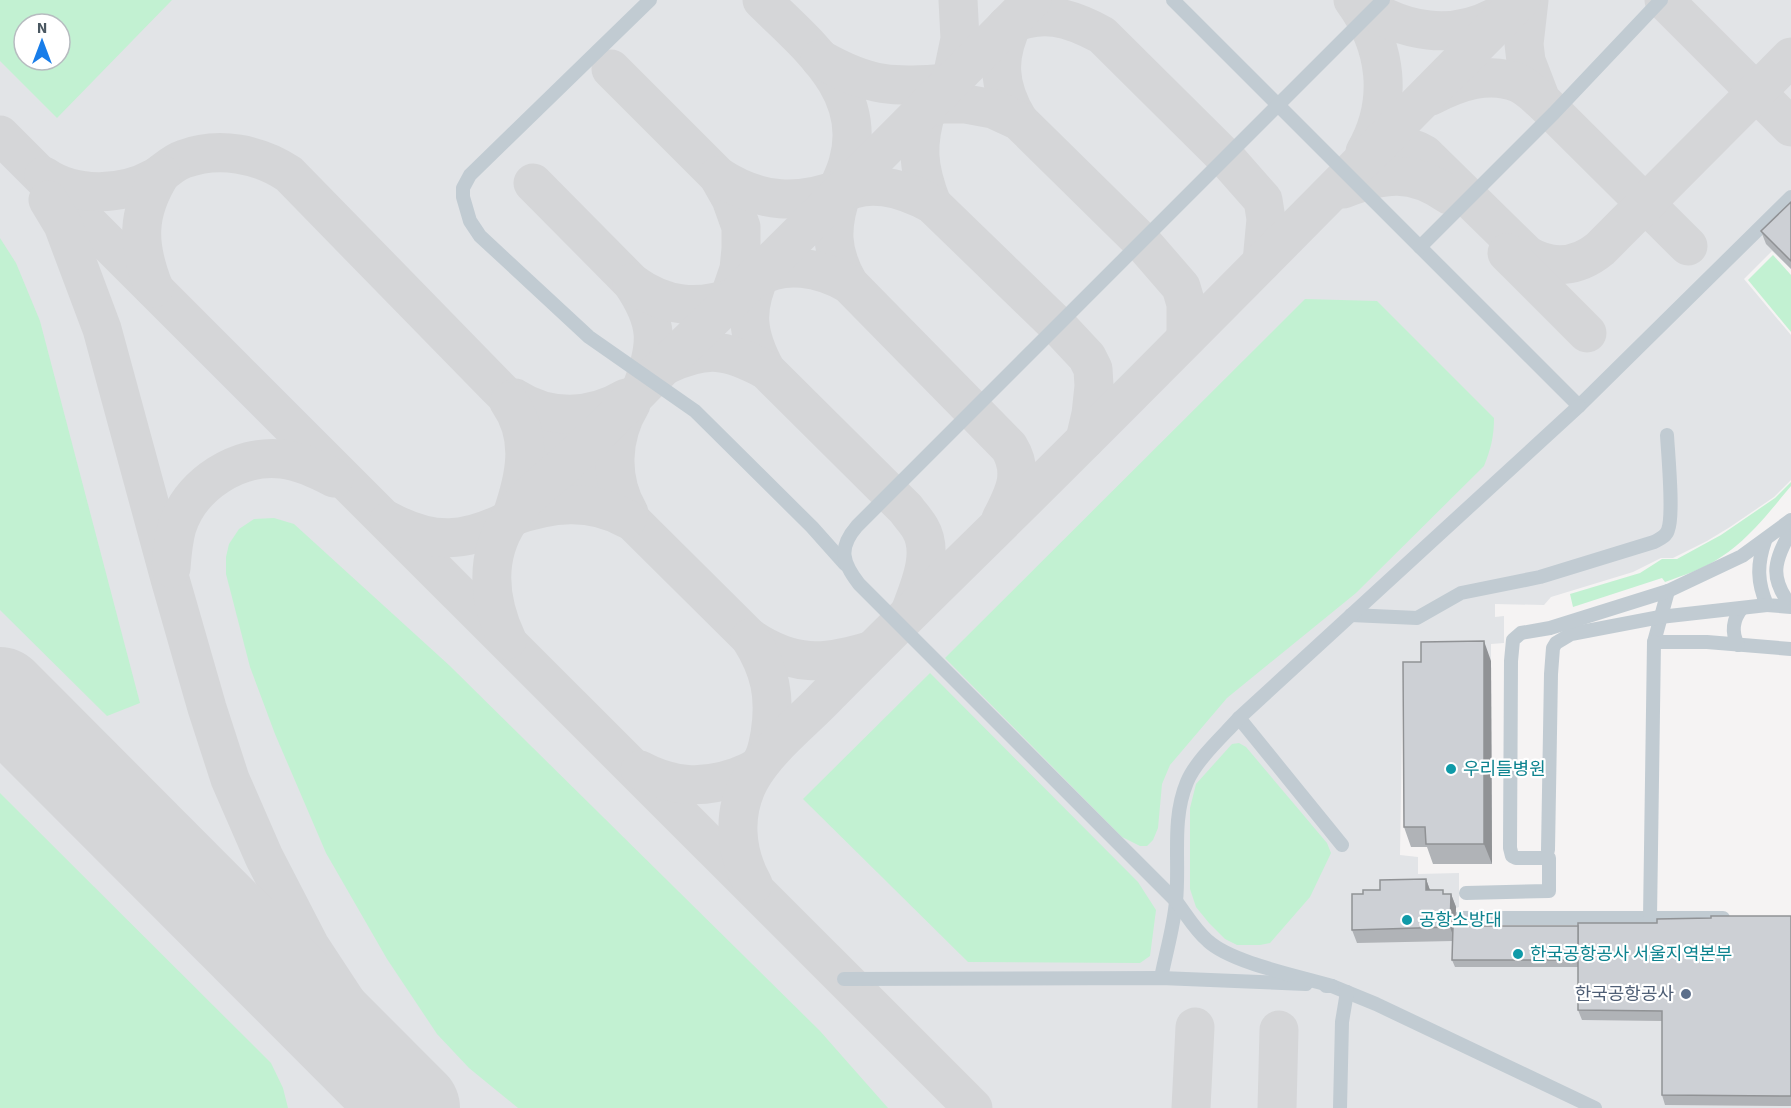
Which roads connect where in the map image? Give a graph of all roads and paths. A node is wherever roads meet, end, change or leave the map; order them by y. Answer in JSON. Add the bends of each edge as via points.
{"nodes":[{"id":1,"x":650,"y":0,"type":"edge"},
{"id":2,"x":1173,"y":0,"type":"edge"},
{"id":3,"x":1383,"y":0,"type":"edge"},
{"id":4,"x":1661,"y":0,"type":"edge"},
{"id":5,"x":1278,"y":106,"type":"junction"},
{"id":6,"x":1791,"y":197,"type":"edge"},
{"id":7,"x":1420,"y":247,"type":"junction"},
{"id":8,"x":1579,"y":406,"type":"junction"},
{"id":9,"x":1667,"y":435,"type":"dead end"},
{"id":10,"x":1791,"y":520,"type":"edge"},
{"id":11,"x":1791,"y":530,"type":"edge"},
{"id":12,"x":1765,"y":541,"type":"junction"},
{"id":13,"x":845,"y":564,"type":"junction"},
{"id":14,"x":1668,"y":591,"type":"junction"},
{"id":15,"x":1767,"y":605,"type":"junction"},
{"id":16,"x":1791,"y":606,"type":"edge"},
{"id":17,"x":1742,"y":608,"type":"junction"},
{"id":18,"x":1352,"y":615,"type":"junction"},
{"id":19,"x":1660,"y":617,"type":"junction"},
{"id":20,"x":1654,"y":642,"type":"junction"},
{"id":21,"x":1738,"y":645,"type":"junction"},
{"id":22,"x":1791,"y":649,"type":"edge"},
{"id":23,"x":1239,"y":718,"type":"junction"},
{"id":24,"x":1342,"y":845,"type":"dead end"},
{"id":25,"x":1548,"y":854,"type":"junction"},
{"id":26,"x":1549,"y":891,"type":"junction"},
{"id":27,"x":1466,"y":893,"type":"dead end"},
{"id":28,"x":1176,"y":901,"type":"junction"},
{"id":29,"x":1460,"y":918,"type":"dead end"},
{"id":30,"x":1550,"y":918,"type":"junction"},
{"id":31,"x":1650,"y":918,"type":"junction"},
{"id":32,"x":1732,"y":918,"type":"edge"},
{"id":33,"x":1161,"y":978,"type":"junction"},
{"id":34,"x":844,"y":979,"type":"dead end"},
{"id":35,"x":1332,"y":986,"type":"junction"},
{"id":36,"x":1347,"y":992,"type":"junction"},
{"id":37,"x":1340,"y":1108,"type":"edge"},
{"id":38,"x":1595,"y":1108,"type":"edge"}],
"edges":[{"from":1,"to":13,"type":"lane","via":[[470,175],[463,188],[465,209],[480,237],[589,337],[695,411]]},
{"from":2,"to":5,"type":"lane"},
{"from":3,"to":5,"type":"lane"},
{"from":4,"to":7,"type":"lane"},
{"from":5,"to":7,"type":"lane"},
{"from":5,"to":13,"type":"lane","via":[[857,526],[846,541]]},
{"from":6,"to":8,"type":"lane"},
{"from":7,"to":8,"type":"lane"},
{"from":8,"to":18,"type":"lane"},
{"from":9,"to":18,"type":"lane","via":[[1670,509],[1665,536],[1540,577],[1461,593],[1417,618]]},
{"from":10,"to":12,"type":"lane"},
{"from":11,"to":16,"type":"lane","via":[[1780,551],[1775,575]]},
{"from":12,"to":14,"type":"lane"},
{"from":12,"to":15,"type":"lane","via":[[1758,576]]},
{"from":13,"to":28,"type":"lane","via":[[859,584]]},
{"from":14,"to":19,"type":"lane"},
{"from":14,"to":25,"type":"lane","via":[[1550,628],[1521,633],[1513,640],[1510,853],[1516,858]]},
{"from":15,"to":16,"type":"lane"},
{"from":15,"to":17,"type":"lane"},
{"from":17,"to":19,"type":"lane"},
{"from":17,"to":21,"type":"lane","via":[[1734,622]]},
{"from":18,"to":23,"type":"lane"},
{"from":19,"to":20,"type":"lane"},
{"from":19,"to":25,"type":"lane","via":[[1564,636],[1552,648]]},
{"from":20,"to":21,"type":"lane"},
{"from":20,"to":31,"type":"lane"},
{"from":21,"to":22,"type":"lane"},
{"from":23,"to":24,"type":"lane"},
{"from":23,"to":28,"type":"lane","via":[[1187,783],[1176,840]]},
{"from":25,"to":26,"type":"lane"},
{"from":26,"to":27,"type":"lane"},
{"from":26,"to":30,"type":"lane"},
{"from":28,"to":33,"type":"lane"},
{"from":28,"to":35,"type":"lane","via":[[1206,940],[1220,950]]},
{"from":29,"to":30,"type":"lane"},
{"from":30,"to":31,"type":"lane"},
{"from":31,"to":32,"type":"lane"},
{"from":33,"to":34,"type":"lane"},
{"from":33,"to":35,"type":"lane"},
{"from":35,"to":36,"type":"lane"},
{"from":36,"to":37,"type":"lane","via":[[1342,1022]]},
{"from":36,"to":38,"type":"lane"}]}
